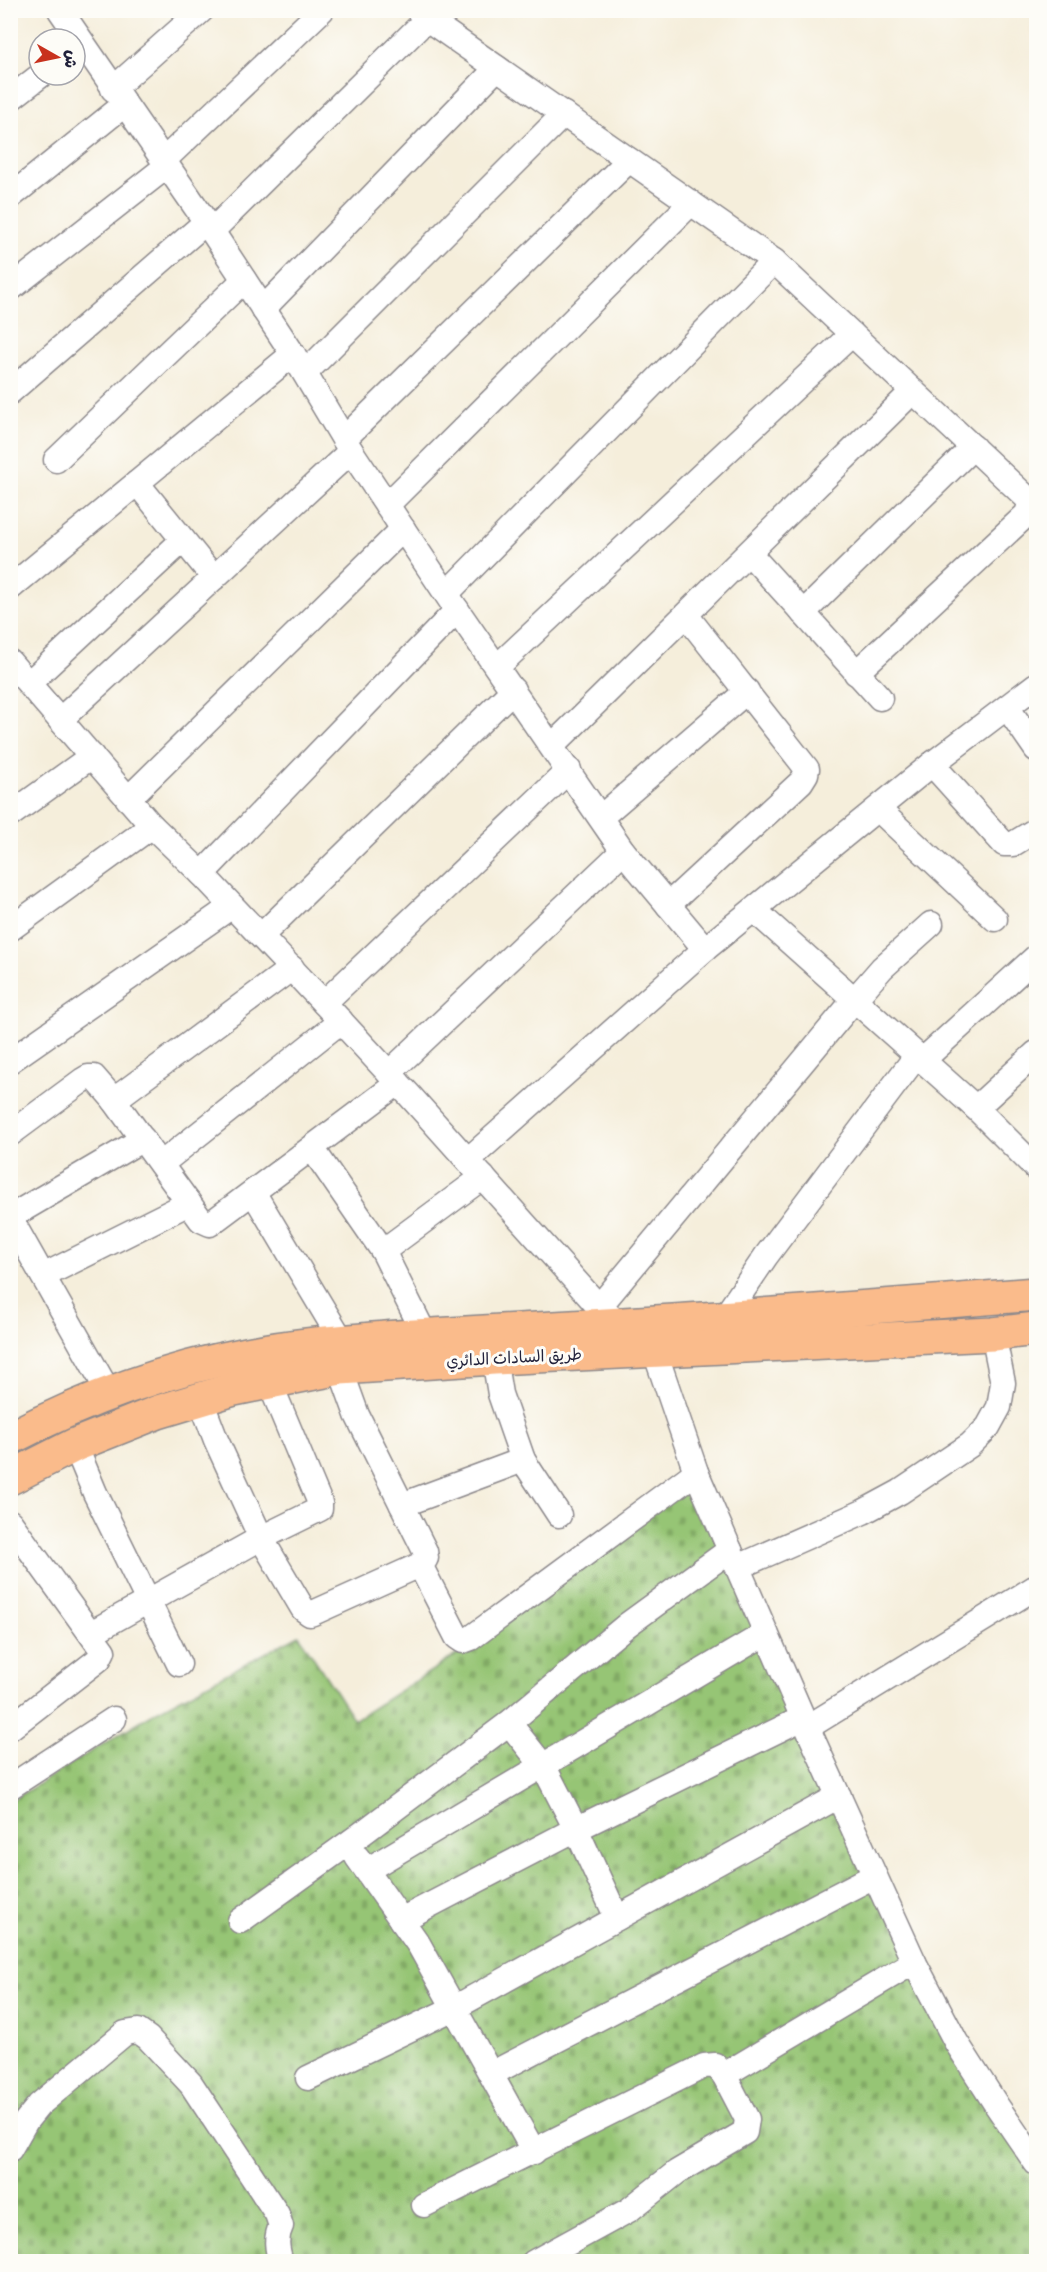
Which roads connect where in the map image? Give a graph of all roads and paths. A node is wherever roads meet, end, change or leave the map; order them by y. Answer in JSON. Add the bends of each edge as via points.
{"nodes":[{"id":1,"x":202,"y":10,"type":"edge"},
{"id":2,"x":322,"y":10,"type":"edge"},
{"id":3,"x":423,"y":15,"type":"edge"},
{"id":4,"x":87,"y":57,"type":"edge"},
{"id":5,"x":497,"y":68,"type":"junction"},
{"id":6,"x":27,"y":86,"type":"edge"},
{"id":7,"x":119,"y":97,"type":"junction"},
{"id":8,"x":10,"y":99,"type":"edge"},
{"id":9,"x":564,"y":114,"type":"junction"},
{"id":10,"x":629,"y":160,"type":"junction"},
{"id":11,"x":165,"y":163,"type":"junction"},
{"id":12,"x":10,"y":197,"type":"edge"},
{"id":13,"x":691,"y":203,"type":"junction"},
{"id":14,"x":209,"y":227,"type":"junction"},
{"id":15,"x":774,"y":261,"type":"junction"},
{"id":16,"x":244,"y":280,"type":"junction"},
{"id":17,"x":10,"y":289,"type":"edge"},
{"id":18,"x":263,"y":309,"type":"junction"},
{"id":19,"x":852,"y":334,"type":"junction"},
{"id":20,"x":299,"y":363,"type":"junction"},
{"id":21,"x":913,"y":391,"type":"junction"},
{"id":22,"x":10,"y":392,"type":"edge"},
{"id":23,"x":348,"y":445,"type":"junction"},
{"id":24,"x":973,"y":447,"type":"junction"},
{"id":25,"x":56,"y":460,"type":"dead end"},
{"id":26,"x":137,"y":483,"type":"junction"},
{"id":27,"x":387,"y":505,"type":"junction"},
{"id":28,"x":404,"y":529,"type":"junction"},
{"id":29,"x":183,"y":540,"type":"junction"},
{"id":30,"x":749,"y":553,"type":"junction"},
{"id":31,"x":214,"y":578,"type":"junction"},
{"id":32,"x":10,"y":588,"type":"edge"},
{"id":33,"x":452,"y":602,"type":"junction"},
{"id":34,"x":803,"y":613,"type":"junction"},
{"id":35,"x":686,"y":615,"type":"junction"},
{"id":36,"x":497,"y":667,"type":"junction"},
{"id":37,"x":16,"y":670,"type":"edge"},
{"id":38,"x":856,"y":673,"type":"junction"},
{"id":39,"x":1036,"y":685,"type":"edge"},
{"id":40,"x":513,"y":690,"type":"junction"},
{"id":41,"x":747,"y":691,"type":"junction"},
{"id":42,"x":880,"y":698,"type":"dead end"},
{"id":43,"x":1007,"y":707,"type":"junction"},
{"id":44,"x":60,"y":720,"type":"junction"},
{"id":45,"x":552,"y":746,"type":"junction"},
{"id":46,"x":1036,"y":749,"type":"edge"},
{"id":47,"x":92,"y":756,"type":"junction"},
{"id":48,"x":932,"y":764,"type":"junction"},
{"id":49,"x":569,"y":770,"type":"junction"},
{"id":50,"x":128,"y":799,"type":"junction"},
{"id":51,"x":878,"y":808,"type":"junction"},
{"id":52,"x":10,"y":815,"type":"edge"},
{"id":53,"x":601,"y":818,"type":"junction"},
{"id":54,"x":152,"y":826,"type":"junction"},
{"id":55,"x":1036,"y":830,"type":"edge"},
{"id":56,"x":623,"y":851,"type":"junction"},
{"id":57,"x":202,"y":874,"type":"junction"},
{"id":58,"x":668,"y":905,"type":"junction"},
{"id":59,"x":232,"y":906,"type":"junction"},
{"id":60,"x":754,"y":910,"type":"junction"},
{"id":61,"x":995,"y":919,"type":"dead end"},
{"id":62,"x":931,"y":924,"type":"dead end"},
{"id":63,"x":10,"y":929,"type":"edge"},
{"id":64,"x":261,"y":936,"type":"junction"},
{"id":65,"x":705,"y":949,"type":"junction"},
{"id":66,"x":1036,"y":957,"type":"edge"},
{"id":67,"x":292,"y":968,"type":"junction"},
{"id":68,"x":855,"y":999,"type":"junction"},
{"id":69,"x":324,"y":1003,"type":"junction"},
{"id":70,"x":341,"y":1021,"type":"junction"},
{"id":71,"x":1036,"y":1053,"type":"edge"},
{"id":72,"x":920,"y":1058,"type":"junction"},
{"id":73,"x":10,"y":1061,"type":"edge"},
{"id":74,"x":394,"y":1078,"type":"junction"},
{"id":75,"x":114,"y":1100,"type":"junction"},
{"id":76,"x":976,"y":1108,"type":"junction"},
{"id":77,"x":10,"y":1134,"type":"edge"},
{"id":78,"x":143,"y":1139,"type":"junction"},
{"id":79,"x":312,"y":1148,"type":"junction"},
{"id":80,"x":161,"y":1164,"type":"junction"},
{"id":81,"x":1036,"y":1168,"type":"edge"},
{"id":82,"x":475,"y":1169,"type":"junction"},
{"id":83,"x":253,"y":1192,"type":"junction"},
{"id":84,"x":189,"y":1203,"type":"junction"},
{"id":85,"x":10,"y":1217,"type":"edge"},
{"id":86,"x":383,"y":1251,"type":"junction"},
{"id":87,"x":43,"y":1275,"type":"junction"},
{"id":88,"x":1036,"y":1294,"type":"edge"},
{"id":89,"x":950,"y":1301,"type":"junction"},
{"id":90,"x":609,"y":1316,"type":"junction"},
{"id":91,"x":724,"y":1318,"type":"junction"},
{"id":92,"x":1036,"y":1329,"type":"edge"},
{"id":93,"x":993,"y":1334,"type":"junction"},
{"id":94,"x":425,"y":1335,"type":"junction"},
{"id":95,"x":950,"y":1336,"type":"junction"},
{"id":96,"x":654,"y":1349,"type":"junction"},
{"id":97,"x":341,"y":1355,"type":"junction"},
{"id":98,"x":494,"y":1358,"type":"junction"},
{"id":99,"x":269,"y":1381,"type":"junction"},
{"id":100,"x":109,"y":1393,"type":"junction"},
{"id":101,"x":200,"y":1398,"type":"junction"},
{"id":102,"x":10,"y":1438,"type":"edge"},
{"id":103,"x":75,"y":1445,"type":"junction"},
{"id":104,"x":523,"y":1460,"type":"junction"},
{"id":105,"x":696,"y":1472,"type":"junction"},
{"id":106,"x":10,"y":1478,"type":"edge"},
{"id":107,"x":402,"y":1505,"type":"junction"},
{"id":108,"x":559,"y":1515,"type":"dead end"},
{"id":109,"x":10,"y":1521,"type":"edge"},
{"id":110,"x":261,"y":1538,"type":"junction"},
{"id":111,"x":734,"y":1558,"type":"junction"},
{"id":112,"x":420,"y":1565,"type":"junction"},
{"id":113,"x":1036,"y":1587,"type":"edge"},
{"id":114,"x":148,"y":1601,"type":"junction"},
{"id":115,"x":91,"y":1633,"type":"junction"},
{"id":116,"x":766,"y":1633,"type":"junction"},
{"id":117,"x":179,"y":1664,"type":"dead end"},
{"id":118,"x":114,"y":1719,"type":"dead end"},
{"id":119,"x":509,"y":1723,"type":"junction"},
{"id":120,"x":805,"y":1723,"type":"junction"},
{"id":121,"x":10,"y":1728,"type":"edge"},
{"id":122,"x":544,"y":1767,"type":"junction"},
{"id":123,"x":10,"y":1787,"type":"edge"},
{"id":124,"x":839,"y":1796,"type":"junction"},
{"id":125,"x":576,"y":1829,"type":"junction"},
{"id":126,"x":348,"y":1843,"type":"junction"},
{"id":127,"x":367,"y":1870,"type":"junction"},
{"id":128,"x":874,"y":1876,"type":"junction"},
{"id":129,"x":617,"y":1918,"type":"junction"},
{"id":130,"x":401,"y":1920,"type":"junction"},
{"id":131,"x":240,"y":1921,"type":"dead end"},
{"id":132,"x":914,"y":1962,"type":"junction"},
{"id":133,"x":454,"y":2008,"type":"junction"},
{"id":134,"x":491,"y":2074,"type":"junction"},
{"id":135,"x":724,"y":2075,"type":"junction"},
{"id":136,"x":308,"y":2078,"type":"dead end"},
{"id":137,"x":10,"y":2149,"type":"edge"},
{"id":138,"x":534,"y":2152,"type":"junction"},
{"id":139,"x":1036,"y":2163,"type":"edge"},
{"id":140,"x":424,"y":2205,"type":"dead end"},
{"id":141,"x":281,"y":2262,"type":"edge"},
{"id":142,"x":534,"y":2262,"type":"edge"}],
"edges":[{"from":1,"to":7,"type":"street"},
{"from":2,"to":11,"type":"street"},
{"from":3,"to":5,"type":"street"},
{"from":3,"to":14,"type":"street"},
{"from":4,"to":7,"type":"street"},
{"from":5,"to":9,"type":"street"},
{"from":5,"to":18,"type":"street"},
{"from":6,"to":8,"type":"street"},
{"from":7,"to":11,"type":"street"},
{"from":7,"to":12,"type":"street"},
{"from":9,"to":10,"type":"street"},
{"from":9,"to":20,"type":"street"},
{"from":10,"to":13,"type":"street"},
{"from":10,"to":23,"type":"street"},
{"from":11,"to":14,"type":"street"},
{"from":11,"to":17,"type":"street"},
{"from":13,"to":15,"type":"street"},
{"from":13,"to":27,"type":"street"},
{"from":14,"to":16,"type":"street"},
{"from":14,"to":22,"type":"street"},
{"from":15,"to":19,"type":"street"},
{"from":15,"to":33,"type":"street"},
{"from":16,"to":18,"type":"street"},
{"from":16,"to":25,"type":"street"},
{"from":18,"to":20,"type":"street"},
{"from":19,"to":21,"type":"street"},
{"from":19,"to":36,"type":"street"},
{"from":20,"to":23,"type":"street"},
{"from":20,"to":26,"type":"street"},
{"from":21,"to":24,"type":"street"},
{"from":21,"to":30,"type":"street"},
{"from":23,"to":27,"type":"street"},
{"from":23,"to":31,"type":"street"},
{"from":24,"to":34,"type":"street"},
{"from":24,"to":38,"type":"street","via":[[1028,499],[1030,510]]},
{"from":26,"to":29,"type":"street"},
{"from":26,"to":32,"type":"street"},
{"from":27,"to":28,"type":"street"},
{"from":28,"to":33,"type":"street"},
{"from":28,"to":50,"type":"street"},
{"from":29,"to":31,"type":"street"},
{"from":29,"to":37,"type":"street"},
{"from":30,"to":34,"type":"street"},
{"from":30,"to":35,"type":"street"},
{"from":31,"to":44,"type":"street"},
{"from":33,"to":36,"type":"street"},
{"from":33,"to":57,"type":"street"},
{"from":34,"to":38,"type":"street"},
{"from":35,"to":41,"type":"street"},
{"from":35,"to":45,"type":"street"},
{"from":36,"to":40,"type":"street"},
{"from":37,"to":44,"type":"street"},
{"from":38,"to":42,"type":"street"},
{"from":39,"to":43,"type":"street"},
{"from":40,"to":45,"type":"street"},
{"from":40,"to":64,"type":"street"},
{"from":41,"to":53,"type":"street"},
{"from":41,"to":58,"type":"street","via":[[805,765],[806,774]]},
{"from":43,"to":46,"type":"street"},
{"from":43,"to":48,"type":"street"},
{"from":44,"to":47,"type":"street"},
{"from":45,"to":49,"type":"street"},
{"from":47,"to":50,"type":"street"},
{"from":47,"to":52,"type":"street"},
{"from":48,"to":51,"type":"street"},
{"from":48,"to":55,"type":"street","via":[[1004,844]]},
{"from":49,"to":53,"type":"street"},
{"from":49,"to":69,"type":"street"},
{"from":50,"to":54,"type":"street"},
{"from":51,"to":60,"type":"street"},
{"from":51,"to":61,"type":"street"},
{"from":53,"to":56,"type":"street"},
{"from":54,"to":57,"type":"street"},
{"from":54,"to":63,"type":"street"},
{"from":56,"to":58,"type":"street"},
{"from":56,"to":74,"type":"street"},
{"from":57,"to":59,"type":"street"},
{"from":58,"to":65,"type":"street"},
{"from":59,"to":64,"type":"street"},
{"from":59,"to":73,"type":"street"},
{"from":60,"to":65,"type":"street"},
{"from":60,"to":68,"type":"street"},
{"from":62,"to":68,"type":"street","via":[[882,968]]},
{"from":64,"to":67,"type":"street"},
{"from":65,"to":82,"type":"street"},
{"from":66,"to":72,"type":"street"},
{"from":67,"to":69,"type":"street"},
{"from":67,"to":75,"type":"street"},
{"from":68,"to":72,"type":"street"},
{"from":68,"to":90,"type":"street"},
{"from":69,"to":70,"type":"street"},
{"from":70,"to":74,"type":"street"},
{"from":70,"to":80,"type":"street"},
{"from":71,"to":76,"type":"street"},
{"from":72,"to":76,"type":"street"},
{"from":72,"to":91,"type":"street","via":[[766,1256]]},
{"from":74,"to":79,"type":"street"},
{"from":74,"to":82,"type":"street"},
{"from":75,"to":77,"type":"street","via":[[97,1080],[88,1077]]},
{"from":75,"to":78,"type":"street"},
{"from":76,"to":81,"type":"street"},
{"from":78,"to":80,"type":"street"},
{"from":78,"to":85,"type":"street"},
{"from":79,"to":83,"type":"street"},
{"from":79,"to":86,"type":"street"},
{"from":80,"to":84,"type":"street"},
{"from":82,"to":86,"type":"street"},
{"from":82,"to":90,"type":"street"},
{"from":83,"to":84,"type":"street","via":[[210,1224],[201,1220]]},
{"from":83,"to":97,"type":"street"},
{"from":84,"to":87,"type":"street"},
{"from":85,"to":87,"type":"street"},
{"from":86,"to":94,"type":"street"},
{"from":87,"to":100,"type":"street"},
{"from":88,"to":89,"type":"highway","name":"طريق السادات الدائري"},
{"from":89,"to":91,"type":"highway","name":"طريق السادات الدائري"},
{"from":89,"to":95,"type":"highway","via":[[959,1309],[961,1321]]},
{"from":90,"to":91,"type":"highway","name":"طريق السادات الدائري"},
{"from":90,"to":94,"type":"highway","name":"طريق السادات الدائري"},
{"from":92,"to":93,"type":"highway","name":"طريق السادات الدائري"},
{"from":93,"to":95,"type":"highway","name":"طريق السادات الدائري"},
{"from":93,"to":111,"type":"street","via":[[1003,1383],[999,1407],[988,1427],[970,1445],[900,1492],[862,1512]]},
{"from":94,"to":97,"type":"highway","name":"طريق السادات الدائري"},
{"from":95,"to":96,"type":"highway","name":"طريق السادات الدائري"},
{"from":96,"to":98,"type":"highway","name":"طريق السادات الدائري"},
{"from":96,"to":105,"type":"street"},
{"from":97,"to":98,"type":"highway","name":"طريق السادات الدائري"},
{"from":97,"to":99,"type":"highway","name":"طريق السادات الدائري"},
{"from":97,"to":100,"type":"highway","name":"طريق السادات الدائري","via":[[294,1346],[235,1356]]},
{"from":97,"to":107,"type":"street","via":[[357,1415]]},
{"from":98,"to":104,"type":"street","via":[[500,1394]]},
{"from":99,"to":101,"type":"highway","name":"طريق السادات الدائري"},
{"from":99,"to":110,"type":"street","via":[[320,1509]]},
{"from":100,"to":102,"type":"highway","name":"طريق السادات الدائري"},
{"from":101,"to":103,"type":"highway","name":"طريق السادات الدائري"},
{"from":101,"to":110,"type":"street"},
{"from":103,"to":106,"type":"highway","name":"طريق السادات الدائري"},
{"from":103,"to":114,"type":"street"},
{"from":104,"to":107,"type":"street"},
{"from":104,"to":108,"type":"street"},
{"from":105,"to":111,"type":"street"},
{"from":105,"to":112,"type":"street","via":[[463,1641],[457,1637]]},
{"from":107,"to":112,"type":"street","via":[[426,1551],[425,1561]]},
{"from":109,"to":115,"type":"street"},
{"from":110,"to":112,"type":"street","via":[[303,1609],[310,1614]]},
{"from":110,"to":114,"type":"street"},
{"from":111,"to":116,"type":"street"},
{"from":111,"to":119,"type":"street","via":[[627,1625]]},
{"from":113,"to":120,"type":"street"},
{"from":114,"to":115,"type":"street"},
{"from":114,"to":117,"type":"street"},
{"from":115,"to":121,"type":"street","via":[[103,1651],[99,1659]]},
{"from":116,"to":120,"type":"street"},
{"from":116,"to":122,"type":"street"},
{"from":118,"to":123,"type":"street"},
{"from":119,"to":122,"type":"street"},
{"from":119,"to":126,"type":"street"},
{"from":120,"to":124,"type":"street"},
{"from":120,"to":125,"type":"street"},
{"from":122,"to":125,"type":"street"},
{"from":122,"to":127,"type":"street"},
{"from":124,"to":128,"type":"street"},
{"from":124,"to":129,"type":"street"},
{"from":125,"to":129,"type":"street"},
{"from":125,"to":130,"type":"street"},
{"from":126,"to":127,"type":"street"},
{"from":126,"to":131,"type":"street"},
{"from":127,"to":130,"type":"street"},
{"from":128,"to":132,"type":"street"},
{"from":128,"to":134,"type":"street"},
{"from":129,"to":133,"type":"street"},
{"from":130,"to":133,"type":"street"},
{"from":132,"to":135,"type":"street"},
{"from":132,"to":139,"type":"street","via":[[956,2042]]},
{"from":133,"to":134,"type":"street"},
{"from":133,"to":136,"type":"street"},
{"from":134,"to":138,"type":"street"},
{"from":135,"to":138,"type":"street","via":[[715,2065],[704,2066]]},
{"from":135,"to":142,"type":"street","via":[[747,2119],[745,2132],[677,2172],[629,2210]]},
{"from":137,"to":141,"type":"street","via":[[39,2105],[125,2032],[138,2031],[191,2084],[278,2214]]},
{"from":138,"to":140,"type":"street"}]}
